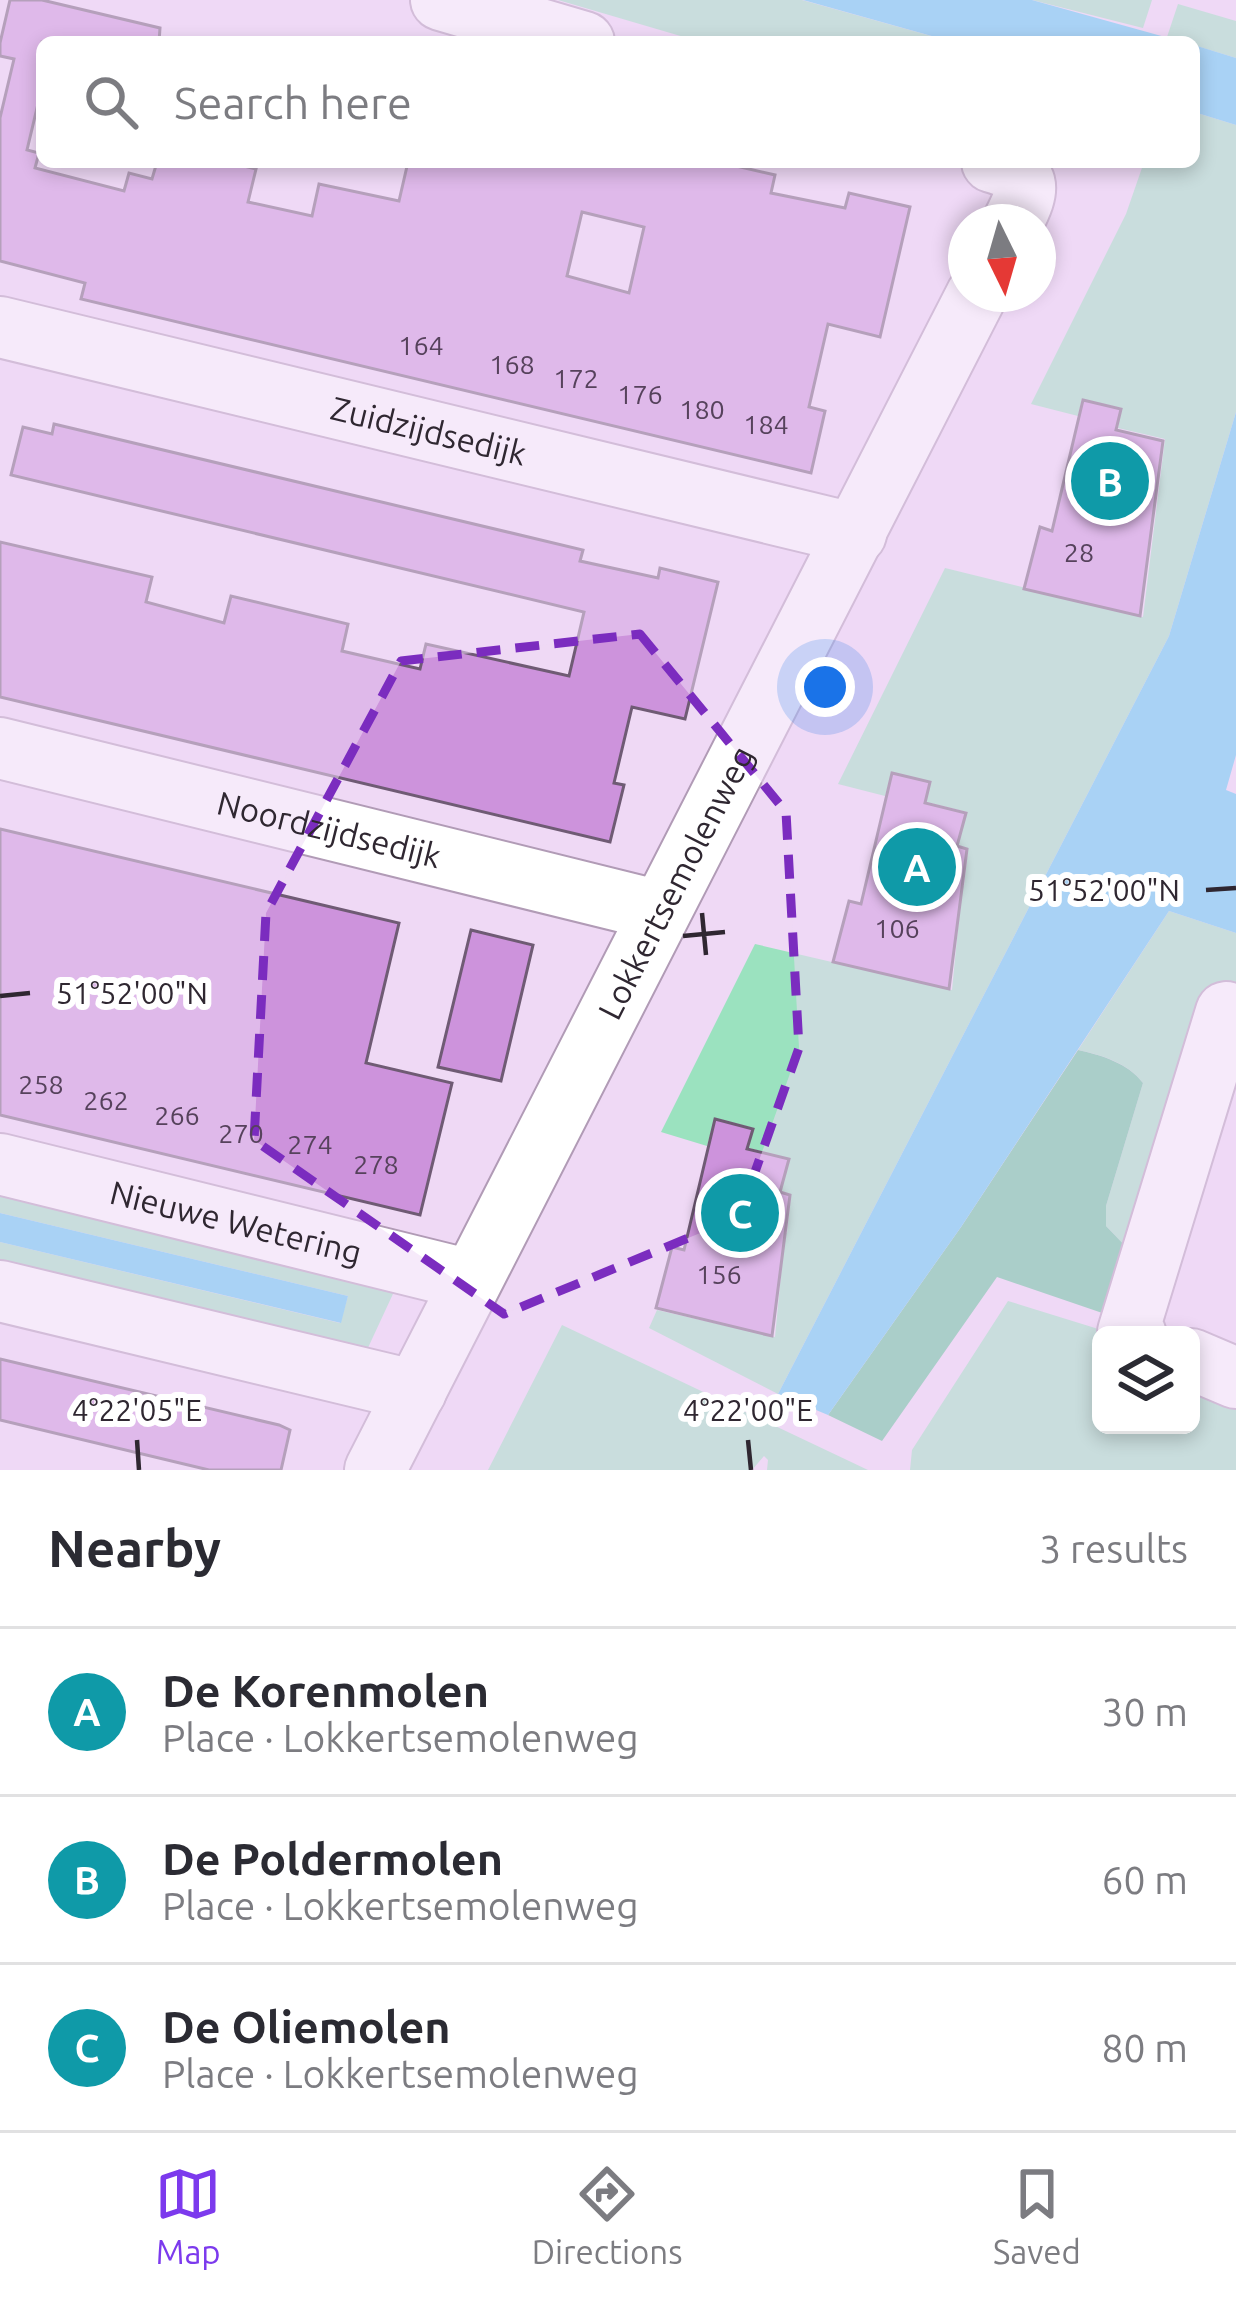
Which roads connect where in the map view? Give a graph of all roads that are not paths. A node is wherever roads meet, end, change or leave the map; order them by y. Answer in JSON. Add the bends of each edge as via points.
{"nodes":[{"id":1,"x":441,"y":0,"type":"edge"},
{"id":2,"x":564,"y":36,"type":"edge"},
{"id":3,"x":968,"y":312,"type":"edge"},
{"id":4,"x":0,"y":327,"type":"edge"},
{"id":5,"x":856,"y":534,"type":"junction"},
{"id":6,"x":0,"y":748,"type":"edge"},
{"id":7,"x":660,"y":911,"type":"junction"},
{"id":8,"x":1226,"y":1012,"type":"dead end"},
{"id":9,"x":0,"y":1164,"type":"edge"},
{"id":10,"x":470,"y":1280,"type":"junction"},
{"id":11,"x":0,"y":1291,"type":"edge"},
{"id":12,"x":1130,"y":1326,"type":"edge"},
{"id":13,"x":1200,"y":1363,"type":"edge"},
{"id":14,"x":1236,"y":1378,"type":"edge"},
{"id":15,"x":416,"y":1391,"type":"junction"},
{"id":16,"x":375,"y":1470,"type":"edge"}],
"edges":[{"from":1,"to":2,"type":"street"},
{"from":3,"to":5,"type":"street","name":"Lokkertsemolenweg"},
{"from":4,"to":5,"type":"street","name":"Zuidzijdsedijk"},
{"from":5,"to":7,"type":"street","name":"Lokkertsemolenweg"},
{"from":6,"to":7,"type":"street","name":"Noordzijdsedijk"},
{"from":7,"to":10,"type":"street","name":"Lokkertsemolenweg"},
{"from":8,"to":12,"type":"street"},
{"from":9,"to":10,"type":"street","name":"Nieuwe Wetering"},
{"from":10,"to":15,"type":"street","name":"Lokkertsemolenweg"},
{"from":11,"to":15,"type":"street"},
{"from":13,"to":14,"type":"street"},
{"from":15,"to":16,"type":"street","name":"Lokkertsemolenweg"}]}
